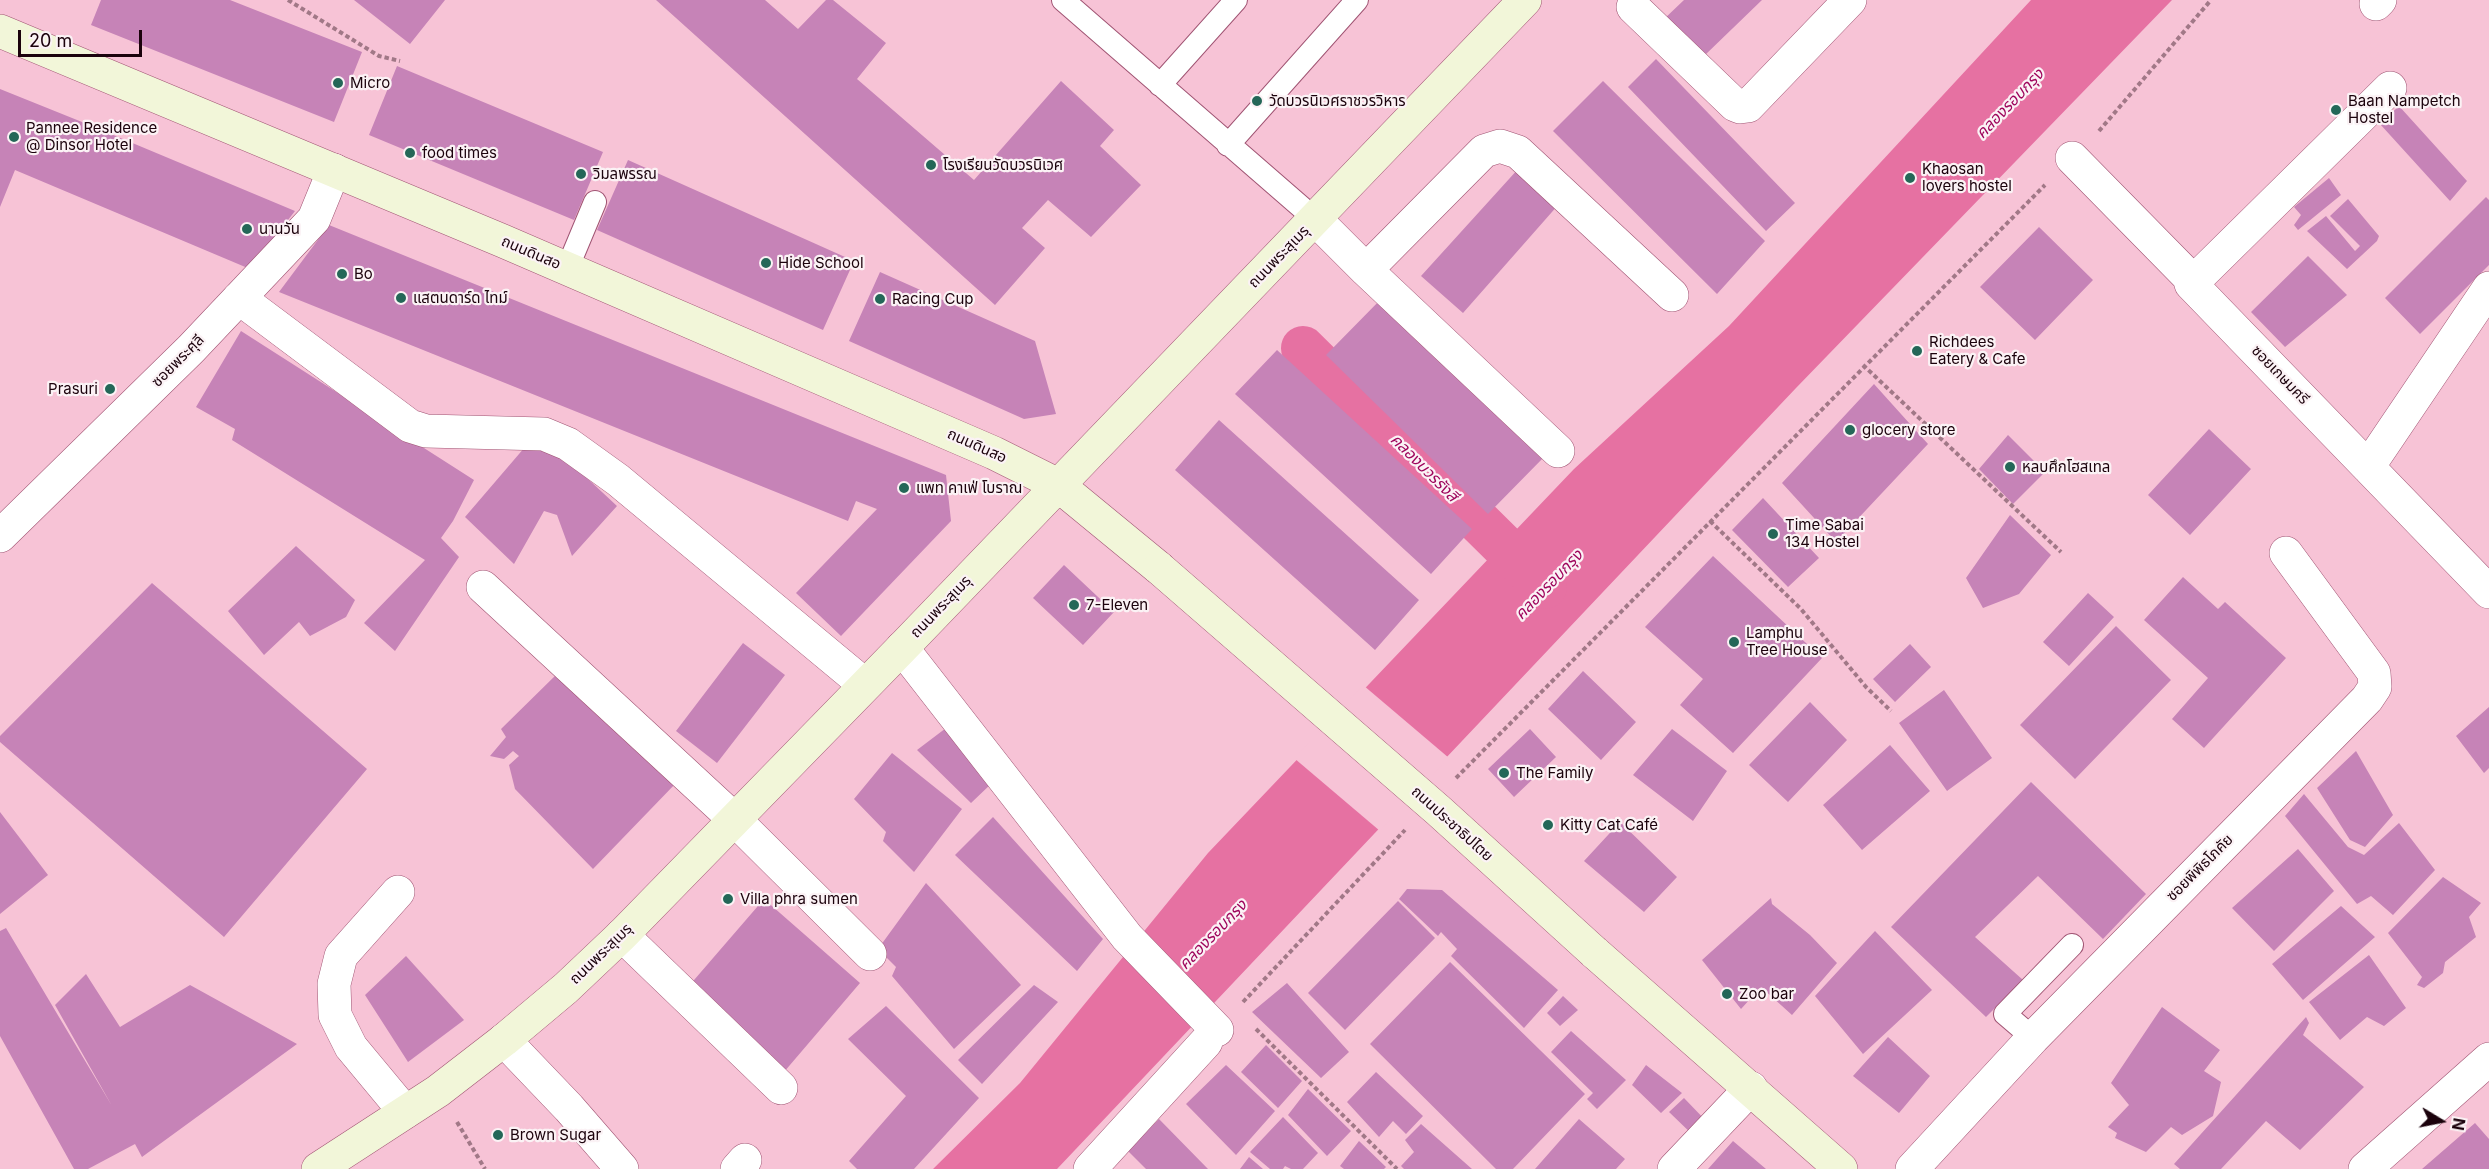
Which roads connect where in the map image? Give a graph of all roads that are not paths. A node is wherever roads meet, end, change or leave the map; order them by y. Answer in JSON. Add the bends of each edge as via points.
{"nodes":[{"id":1,"x":1063,"y":0,"type":"edge"},
{"id":2,"x":1236,"y":0,"type":"edge"},
{"id":3,"x":1357,"y":0,"type":"edge"},
{"id":4,"x":1525,"y":0,"type":"edge"},
{"id":5,"x":1850,"y":0,"type":"edge"},
{"id":6,"x":1633,"y":7,"type":"dead end"},
{"id":7,"x":0,"y":31,"type":"edge"},
{"id":8,"x":1160,"y":85,"type":"junction"},
{"id":9,"x":2390,"y":88,"type":"dead end"},
{"id":10,"x":1228,"y":145,"type":"junction"},
{"id":11,"x":2072,"y":158,"type":"road end"},
{"id":12,"x":334,"y":170,"type":"junction"},
{"id":13,"x":595,"y":202,"type":"dead end"},
{"id":14,"x":1315,"y":219,"type":"junction"},
{"id":15,"x":567,"y":269,"type":"junction"},
{"id":16,"x":1366,"y":270,"type":"junction"},
{"id":17,"x":2191,"y":284,"type":"junction"},
{"id":18,"x":2489,"y":288,"type":"edge"},
{"id":19,"x":1672,"y":295,"type":"dead end"},
{"id":20,"x":239,"y":298,"type":"junction"},
{"id":21,"x":1558,"y":451,"type":"dead end"},
{"id":22,"x":2368,"y":467,"type":"junction"},
{"id":23,"x":1058,"y":485,"type":"junction"},
{"id":24,"x":0,"y":536,"type":"edge"},
{"id":25,"x":2286,"y":553,"type":"dead end"},
{"id":26,"x":483,"y":587,"type":"dead end"},
{"id":27,"x":2489,"y":592,"type":"edge"},
{"id":28,"x":902,"y":648,"type":"junction"},
{"id":29,"x":865,"y":685,"type":"junction"},
{"id":30,"x":734,"y":819,"type":"junction"},
{"id":31,"x":398,"y":892,"type":"dead end"},
{"id":32,"x":622,"y":934,"type":"junction"},
{"id":33,"x":2072,"y":945,"type":"dead end"},
{"id":34,"x":870,"y":954,"type":"dead end"},
{"id":35,"x":2033,"y":1038,"type":"junction"},
{"id":36,"x":504,"y":1040,"type":"junction"},
{"id":37,"x":2489,"y":1059,"type":"edge"},
{"id":38,"x":781,"y":1088,"type":"dead end"},
{"id":39,"x":1751,"y":1088,"type":"junction"},
{"id":40,"x":405,"y":1112,"type":"junction"},
{"id":41,"x":318,"y":1169,"type":"edge"},
{"id":42,"x":622,"y":1169,"type":"edge"},
{"id":43,"x":1090,"y":1169,"type":"edge"},
{"id":44,"x":1674,"y":1169,"type":"edge"},
{"id":45,"x":1841,"y":1169,"type":"edge"},
{"id":46,"x":1912,"y":1169,"type":"edge"},
{"id":47,"x":2365,"y":1169,"type":"edge"}],
"edges":[{"from":1,"to":8,"type":"lane"},
{"from":2,"to":8,"type":"lane"},
{"from":3,"to":10,"type":"lane"},
{"from":4,"to":14,"type":"main road","name":"ถนนพระสุเมรุ"},
{"from":5,"to":6,"type":"street","via":[[1748,106],[1740,108]]},
{"from":7,"to":12,"type":"main road","name":"ถนนดินสอ"},
{"from":8,"to":10,"type":"lane"},
{"from":9,"to":17,"type":"street"},
{"from":10,"to":14,"type":"lane"},
{"from":11,"to":17,"type":"street","name":"ซอยเกษมศรี","via":[[2189,276]]},
{"from":12,"to":15,"type":"main road","name":"ถนนดินสอ"},
{"from":12,"to":20,"type":"street","name":"ซอยพระศุลี","via":[[314,219]]},
{"from":13,"to":15,"type":"lane"},
{"from":14,"to":16,"type":"street"},
{"from":14,"to":23,"type":"main road","name":"ถนนพระสุเมรุ"},
{"from":15,"to":23,"type":"main road","name":"ถนนดินสอ","via":[[994,453]]},
{"from":16,"to":19,"type":"street","via":[[1484,151],[1500,146],[1518,152]]},
{"from":16,"to":21,"type":"street"},
{"from":17,"to":22,"type":"street","name":"ซอยเกษมศรี"},
{"from":18,"to":22,"type":"street"},
{"from":20,"to":24,"type":"street","name":"ซอยพระศุลี"},
{"from":20,"to":29,"type":"street","via":[[410,426],[426,431],[544,434],[568,444],[618,480]]},
{"from":22,"to":27,"type":"street","name":"ซอยเกษมศรี"},
{"from":23,"to":28,"type":"main road","name":"ถนนพระสุเมรุ"},
{"from":23,"to":39,"type":"main road","name":"ถนนประชาธิปไตย","bridge":true,"via":[[1439,811]]},
{"from":25,"to":35,"type":"street","name":"ซอยพิพิธโภคัย","via":[[2374,673],[2375,687]]},
{"from":26,"to":30,"type":"street"},
{"from":28,"to":29,"type":"main road","name":"ถนนพระสุเมรุ"},
{"from":28,"to":43,"type":"street","via":[[1127,937],[1218,1026]]},
{"from":29,"to":30,"type":"main road","name":"ถนนพระสุเมรุ"},
{"from":30,"to":32,"type":"main road","name":"ถนนพระสุเมรุ"},
{"from":30,"to":34,"type":"street"},
{"from":31,"to":40,"type":"street","via":[[341,956],[334,984],[335,1015],[351,1047]]},
{"from":32,"to":36,"type":"main road","name":"ถนนพระสุเมรุ"},
{"from":32,"to":38,"type":"street"},
{"from":33,"to":35,"type":"lane","via":[[2005,1014]]},
{"from":35,"to":46,"type":"street","name":"ซอยพิพิธโภคัย"},
{"from":36,"to":40,"type":"main road","name":"ถนนพระสุเมรุ"},
{"from":36,"to":42,"type":"street"},
{"from":37,"to":47,"type":"street"},
{"from":39,"to":44,"type":"street"},
{"from":39,"to":45,"type":"main road","name":"ถนนประชาธิปไตย"},
{"from":40,"to":41,"type":"main road","name":"ถนนพระสุเมรุ"}]}
